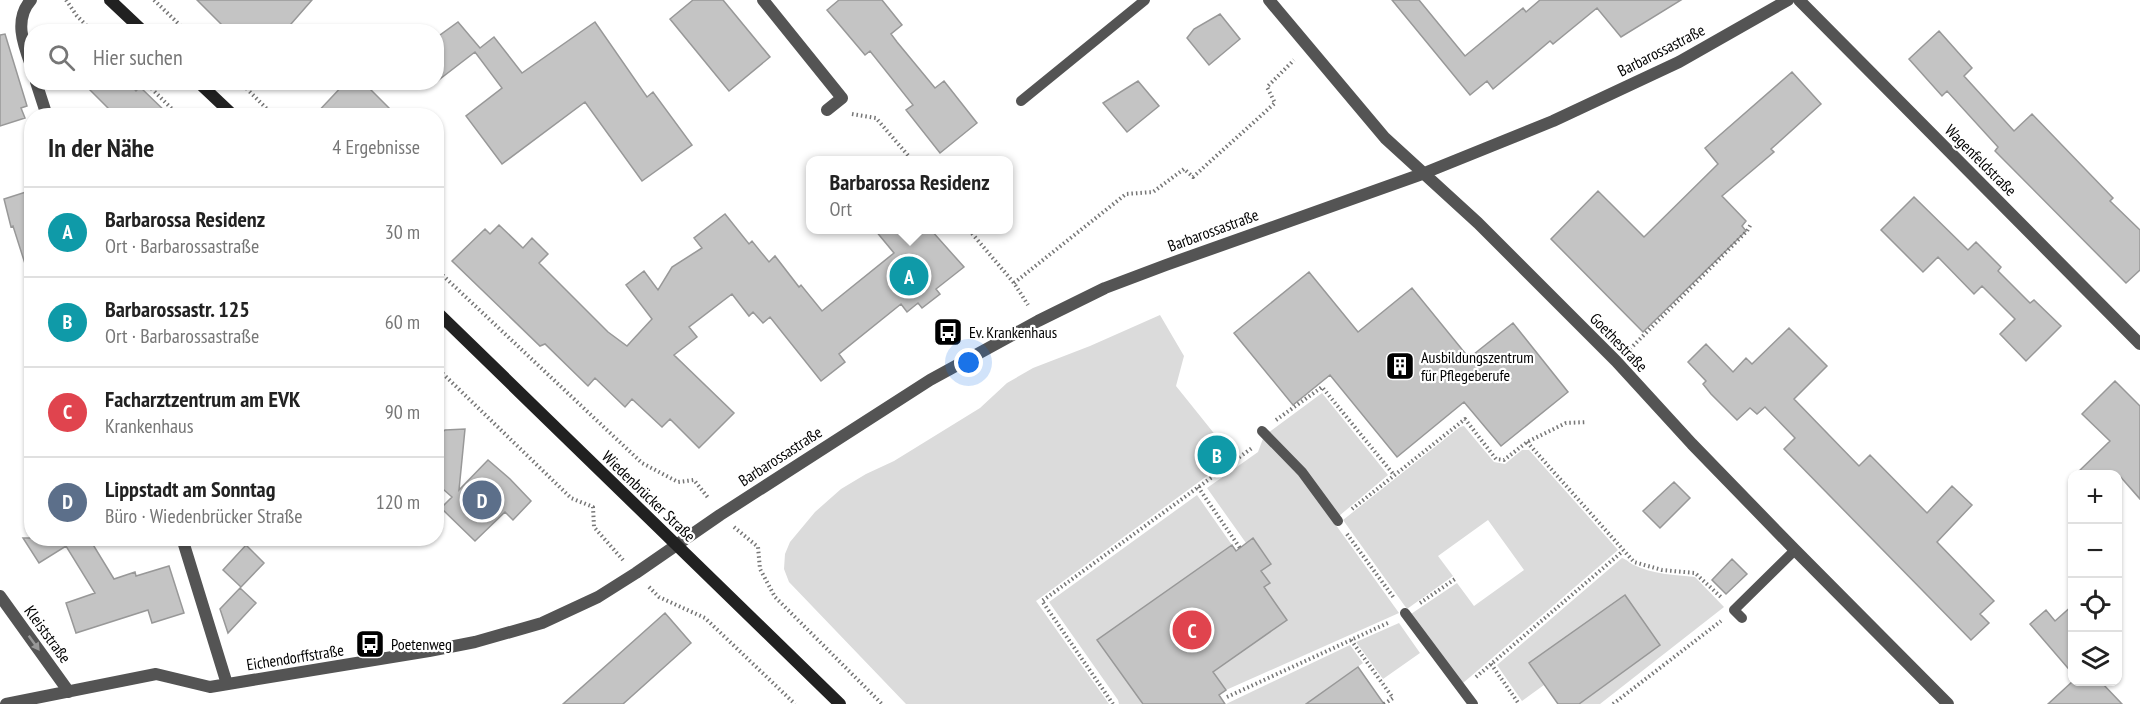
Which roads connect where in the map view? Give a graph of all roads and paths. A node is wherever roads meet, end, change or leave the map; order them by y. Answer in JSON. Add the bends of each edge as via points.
{"nodes":[{"id":1,"x":31,"y":0,"type":"edge"},
{"id":2,"x":66,"y":0,"type":"edge"},
{"id":3,"x":110,"y":0,"type":"edge"},
{"id":4,"x":154,"y":0,"type":"edge"},
{"id":5,"x":764,"y":0,"type":"edge"},
{"id":6,"x":1145,"y":0,"type":"edge"},
{"id":7,"x":1269,"y":0,"type":"edge"},
{"id":8,"x":1788,"y":0,"type":"edge"},
{"id":9,"x":1799,"y":0,"type":"edge"},
{"id":10,"x":85,"y":24,"type":"edge"},
{"id":11,"x":136,"y":24,"type":"edge"},
{"id":12,"x":179,"y":24,"type":"edge"},
{"id":13,"x":24,"y":45,"type":"edge"},
{"id":14,"x":1308,"y":47,"type":"junction"},
{"id":15,"x":39,"y":90,"type":"edge"},
{"id":16,"x":153,"y":90,"type":"edge"},
{"id":17,"x":206,"y":90,"type":"edge"},
{"id":18,"x":248,"y":90,"type":"edge"},
{"id":19,"x":1021,"y":100,"type":"dead end"},
{"id":20,"x":44,"y":108,"type":"edge"},
{"id":21,"x":171,"y":108,"type":"edge"},
{"id":22,"x":226,"y":108,"type":"edge"},
{"id":23,"x":266,"y":108,"type":"edge"},
{"id":24,"x":827,"y":110,"type":"joint"},
{"id":25,"x":909,"y":156,"type":"edge"},
{"id":26,"x":1422,"y":174,"type":"junction"},
{"id":27,"x":1751,"y":224,"type":"dead end"},
{"id":28,"x":972,"y":234,"type":"edge"},
{"id":29,"x":444,"y":277,"type":"edge"},
{"id":30,"x":1014,"y":283,"type":"junction"},
{"id":31,"x":444,"y":319,"type":"edge"},
{"id":32,"x":1038,"y":321,"type":"junction"},
{"id":33,"x":2140,"y":344,"type":"edge"},
{"id":34,"x":1616,"y":361,"type":"junction"},
{"id":35,"x":444,"y":375,"type":"edge"},
{"id":36,"x":1587,"y":422,"type":"dead end"},
{"id":37,"x":1262,"y":431,"type":"junction"},
{"id":38,"x":1527,"y":442,"type":"junction"},
{"id":39,"x":1394,"y":475,"type":"junction"},
{"id":40,"x":1198,"y":487,"type":"junction"},
{"id":41,"x":720,"y":514,"type":"junction"},
{"id":42,"x":1338,"y":521,"type":"junction"},
{"id":43,"x":675,"y":544,"type":"junction"},
{"id":44,"x":185,"y":546,"type":"edge"},
{"id":45,"x":1240,"y":548,"type":"dead end"},
{"id":46,"x":1795,"y":550,"type":"junction"},
{"id":47,"x":1623,"y":551,"type":"junction"},
{"id":48,"x":636,"y":573,"type":"junction"},
{"id":49,"x":1455,"y":579,"type":"dead end"},
{"id":50,"x":0,"y":596,"type":"edge"},
{"id":51,"x":1738,"y":614,"type":"junction"},
{"id":52,"x":1402,"y":616,"type":"junction"},
{"id":53,"x":1351,"y":640,"type":"junction"},
{"id":54,"x":1491,"y":664,"type":"junction"},
{"id":55,"x":228,"y":684,"type":"junction"},
{"id":56,"x":1461,"y":690,"type":"junction"},
{"id":57,"x":69,"y":692,"type":"junction"},
{"id":58,"x":1227,"y":697,"type":"dead end"},
{"id":59,"x":6,"y":704,"type":"edge"},
{"id":60,"x":795,"y":704,"type":"edge"},
{"id":61,"x":840,"y":704,"type":"edge"},
{"id":62,"x":882,"y":704,"type":"edge"},
{"id":63,"x":1113,"y":704,"type":"edge"},
{"id":64,"x":1384,"y":704,"type":"edge"},
{"id":65,"x":1473,"y":704,"type":"edge"},
{"id":66,"x":1519,"y":704,"type":"edge"},
{"id":67,"x":1612,"y":704,"type":"edge"},
{"id":68,"x":1948,"y":704,"type":"edge"}],
"edges":[{"from":1,"to":13,"type":"street","via":[[24,7],[20,33]]},
{"from":2,"to":10,"type":"path"},
{"from":3,"to":11,"type":"street"},
{"from":4,"to":12,"type":"path"},
{"from":5,"to":24,"type":"street","via":[[842,98]]},
{"from":6,"to":19,"type":"lane"},
{"from":7,"to":14,"type":"street","name":"Goethestraße"},
{"from":8,"to":26,"type":"street","name":"Barbarossastraße","via":[[1679,62],[1553,121]]},
{"from":9,"to":33,"type":"street","name":"Wagenfeldstraße"},
{"from":14,"to":26,"type":"street","name":"Goethestraße","via":[[1385,138]]},
{"from":14,"to":30,"type":"path","via":[[1267,87],[1275,103],[1193,177],[1184,168],[1153,192],[1126,194]]},
{"from":15,"to":20,"type":"street"},
{"from":16,"to":21,"type":"path"},
{"from":17,"to":22,"type":"street"},
{"from":18,"to":23,"type":"path"},
{"from":24,"to":25,"type":"path","via":[[876,118]]},
{"from":26,"to":32,"type":"street","name":"Barbarossastraße","via":[[1105,288]]},
{"from":26,"to":34,"type":"street","name":"Goethestraße","via":[[1478,223]]},
{"from":27,"to":34,"type":"path"},
{"from":28,"to":30,"type":"path"},
{"from":29,"to":41,"type":"path","via":[[642,463],[678,482],[694,480]]},
{"from":30,"to":32,"type":"path"},
{"from":31,"to":43,"type":"street","name":"Wiedenbrücker Straße"},
{"from":32,"to":41,"type":"street","name":"Barbarossastraße","via":[[930,380]]},
{"from":34,"to":46,"type":"street","name":"Goethestraße"},
{"from":35,"to":48,"type":"path","via":[[571,498],[593,507],[594,527]]},
{"from":36,"to":38,"type":"path","via":[[1566,423]]},
{"from":37,"to":39,"type":"path","via":[[1322,387]]},
{"from":37,"to":40,"type":"path","via":[[1257,444]]},
{"from":37,"to":42,"type":"lane","via":[[1302,472]]},
{"from":38,"to":39,"type":"path","via":[[1503,460],[1496,459],[1465,419]]},
{"from":38,"to":47,"type":"path"},
{"from":39,"to":42,"type":"path"},
{"from":40,"to":45,"type":"path"},
{"from":40,"to":63,"type":"path","via":[[1042,601]]},
{"from":41,"to":43,"type":"street","name":"Barbarossastraße"},
{"from":41,"to":62,"type":"path","via":[[758,547],[760,569],[775,597]]},
{"from":42,"to":52,"type":"path"},
{"from":43,"to":48,"type":"street","name":"Eichendorffstraße"},
{"from":43,"to":61,"type":"street","name":"Wiedenbrücker Straße"},
{"from":44,"to":55,"type":"street"},
{"from":46,"to":51,"type":"lane"},
{"from":46,"to":68,"type":"street","name":"Goethestraße"},
{"from":47,"to":51,"type":"path","via":[[1634,562],[1695,573]]},
{"from":47,"to":54,"type":"path"},
{"from":48,"to":55,"type":"street","name":"Eichendorffstraße","via":[[598,597],[542,623],[475,642]]},
{"from":48,"to":60,"type":"path","via":[[659,597],[705,618]]},
{"from":49,"to":52,"type":"path"},
{"from":50,"to":57,"type":"street","name":"Kleiststraße","one_way":true},
{"from":51,"to":67,"type":"path"},
{"from":52,"to":53,"type":"path"},
{"from":52,"to":56,"type":"lane"},
{"from":53,"to":58,"type":"path"},
{"from":53,"to":64,"type":"path","via":[[1393,698]]},
{"from":54,"to":56,"type":"path"},
{"from":54,"to":66,"type":"path"},
{"from":55,"to":57,"type":"street","name":"Eichendorffstraße","via":[[210,687],[156,674]]},
{"from":56,"to":65,"type":"lane"},
{"from":57,"to":59,"type":"street","name":"Eichendorffstraße"}]}
